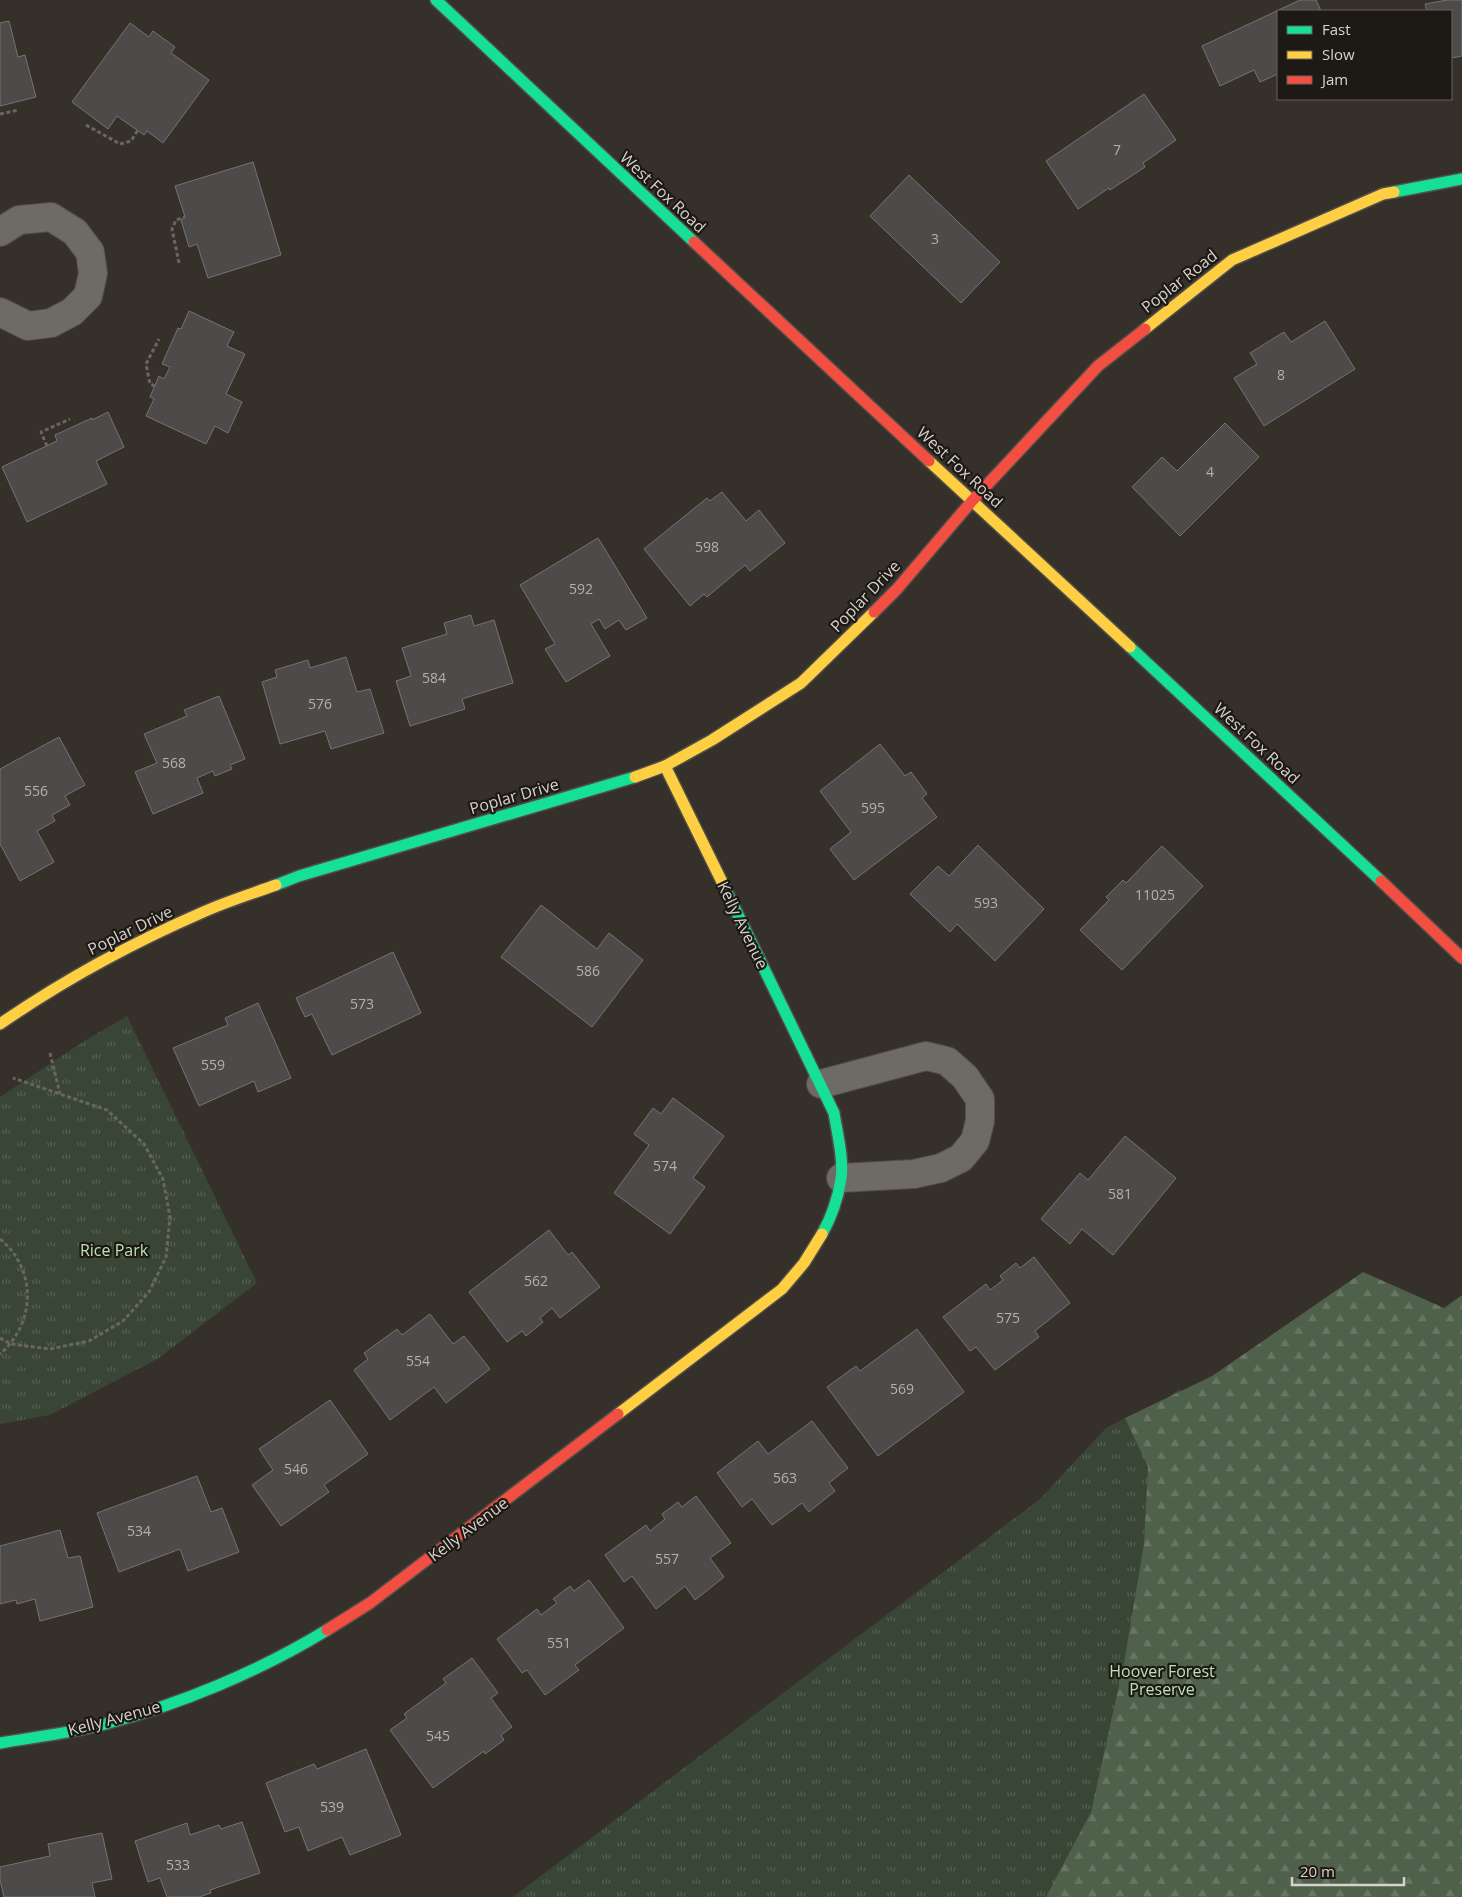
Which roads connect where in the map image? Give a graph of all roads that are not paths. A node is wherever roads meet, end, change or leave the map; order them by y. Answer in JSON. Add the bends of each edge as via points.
{"nodes":[{"id":1,"x":436,"y":0,"type":"edge"},
{"id":2,"x":1462,"y":179,"type":"edge"},
{"id":3,"x":0,"y":232,"type":"edge"},
{"id":4,"x":0,"y":312,"type":"edge"},
{"id":5,"x":972,"y":501,"type":"junction"},
{"id":6,"x":665,"y":766,"type":"junction"},
{"id":7,"x":1462,"y":958,"type":"edge"},
{"id":8,"x":0,"y":1024,"type":"edge"},
{"id":9,"x":822,"y":1084,"type":"junction"},
{"id":10,"x":841,"y":1178,"type":"junction"},
{"id":11,"x":0,"y":1743,"type":"edge"}],
"edges":[{"from":1,"to":5,"type":"street","name":"West Fox Road"},
{"from":2,"to":5,"type":"street","name":"Poplar Road","via":[[1383,194],[1232,260],[1098,366]]},
{"from":3,"to":4,"type":"street","via":[[19,220],[51,217],[75,232],[90,252],[93,273],[88,296],[72,312],[51,323],[28,326]]},
{"from":5,"to":6,"type":"street","name":"Poplar Drive","via":[[897,589],[801,683]]},
{"from":5,"to":7,"type":"street","name":"West Fox Road"},
{"from":6,"to":8,"type":"street","name":"Poplar Drive","via":[[625,781],[299,876],[201,913],[98,964]]},
{"from":6,"to":9,"type":"street","name":"Kelly Avenue"},
{"from":9,"to":10,"type":"street","name":"Kelly Avenue","via":[[834,1113]]},
{"from":9,"to":10,"type":"street","via":[[926,1056],[947,1061],[966,1077],[980,1099],[980,1120],[975,1140],[961,1158],[941,1168],[914,1174]]},
{"from":10,"to":11,"type":"street","name":"Kelly Avenue","via":[[828,1222],[804,1263],[782,1289],[370,1602],[307,1642],[244,1674],[174,1702],[105,1724]]}]}
